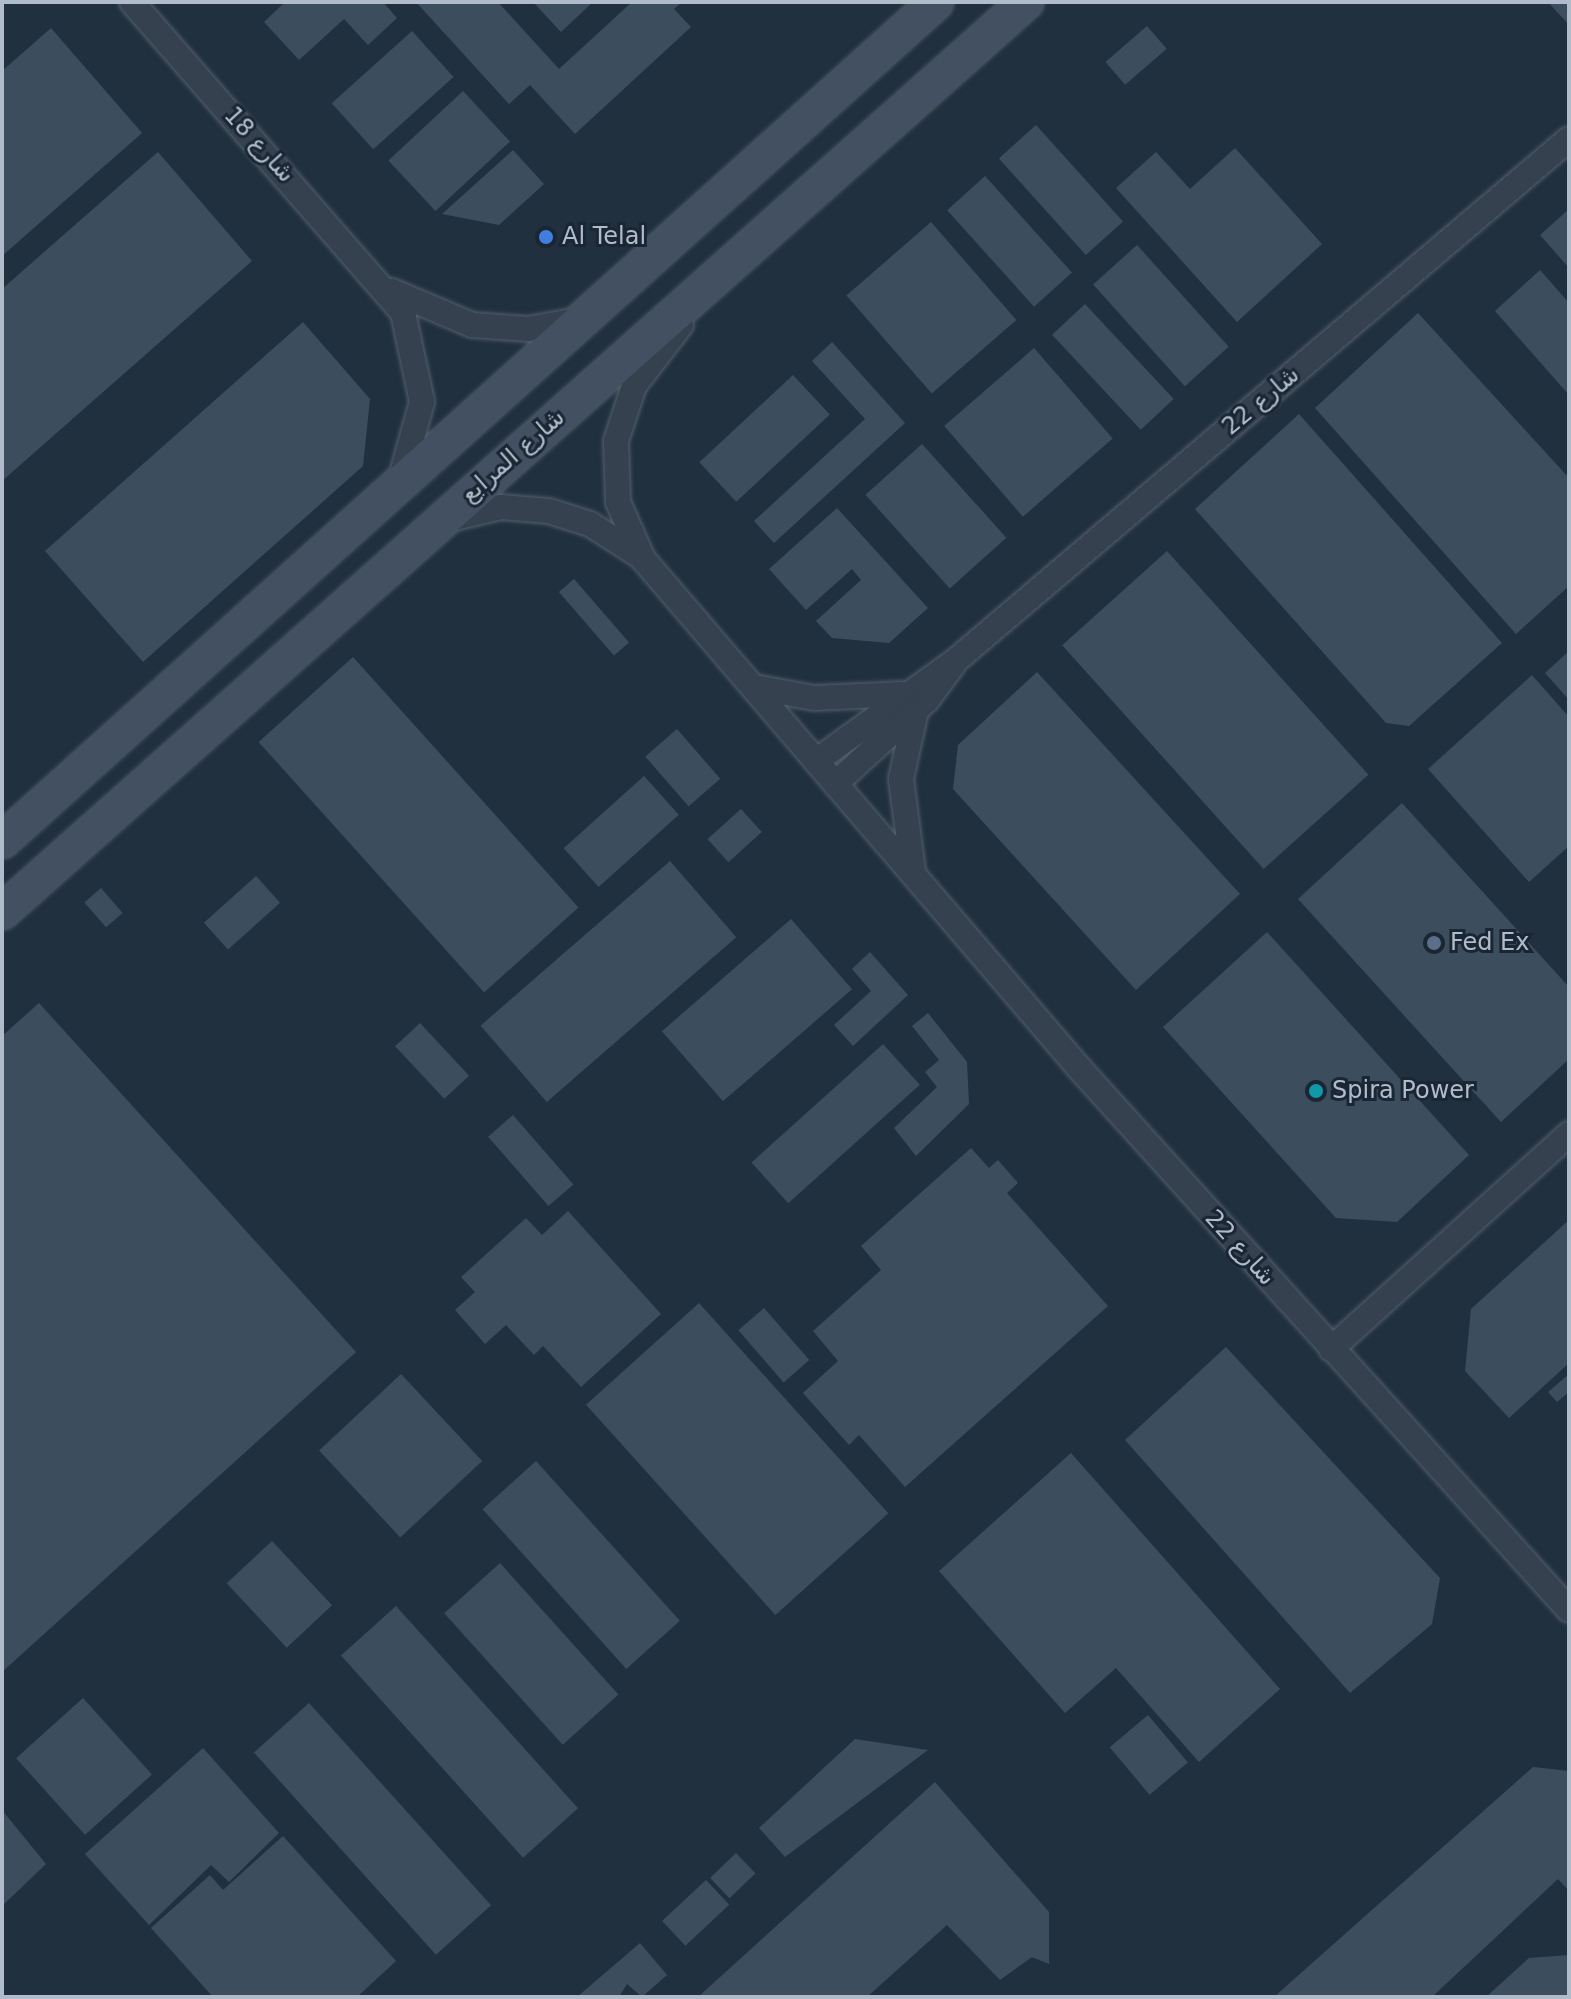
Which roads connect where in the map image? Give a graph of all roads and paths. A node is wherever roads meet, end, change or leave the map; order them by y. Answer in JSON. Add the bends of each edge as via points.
{"nodes":[{"id":1,"x":132,"y":2,"type":"edge"},
{"id":2,"x":936,"y":2,"type":"edge"},
{"id":3,"x":1026,"y":2,"type":"edge"},
{"id":4,"x":1569,"y":139,"type":"edge"},
{"id":5,"x":728,"y":267,"type":"junction"},
{"id":6,"x":387,"y":287,"type":"junction"},
{"id":7,"x":583,"y":319,"type":"junction"},
{"id":8,"x":395,"y":489,"type":"junction"},
{"id":9,"x":433,"y":526,"type":"junction"},
{"id":10,"x":643,"y":559,"type":"junction"},
{"id":11,"x":754,"y":687,"type":"junction"},
{"id":12,"x":910,"y":702,"type":"junction"},
{"id":13,"x":816,"y":761,"type":"junction"},
{"id":14,"x":835,"y":784,"type":"junction"},
{"id":15,"x":2,"y":841,"type":"edge"},
{"id":16,"x":916,"y":881,"type":"junction"},
{"id":17,"x":2,"y":912,"type":"edge"},
{"id":18,"x":1569,"y":1134,"type":"edge"},
{"id":19,"x":1331,"y":1349,"type":"junction"},
{"id":20,"x":1569,"y":1610,"type":"edge"}],
"edges":[{"from":1,"to":6,"type":"street","name":"شارع 18"},
{"from":2,"to":7,"type":"main road"},
{"from":3,"to":5,"type":"main road","name":"شارع المرابع"},
{"from":4,"to":12,"type":"street","name":"شارع 22"},
{"from":5,"to":9,"type":"main road","name":"شارع المرابع"},
{"from":5,"to":10,"type":"street","name":"شارع 22","via":[[644,370],[620,422],[615,482]]},
{"from":6,"to":7,"type":"street","name":"شارع 18","via":[[472,325],[528,329]]},
{"from":6,"to":8,"type":"street","name":"شارع 18","via":[[421,372],[418,433]]},
{"from":7,"to":8,"type":"main road"},
{"from":8,"to":15,"type":"main road"},
{"from":9,"to":10,"type":"street","name":"شارع 22","via":[[501,507],[549,511],[599,528]]},
{"from":9,"to":17,"type":"main road","name":"شارع المرابع"},
{"from":10,"to":11,"type":"street","name":"شارع 22"},
{"from":11,"to":12,"type":"street","via":[[814,698]]},
{"from":11,"to":13,"type":"street","name":"شارع 22"},
{"from":12,"to":13,"type":"street","name":"شارع 22"},
{"from":12,"to":14,"type":"street","name":"شارع 22"},
{"from":12,"to":16,"type":"street","via":[[901,779]]},
{"from":13,"to":14,"type":"street","name":"شارع 22"},
{"from":14,"to":16,"type":"street","name":"شارع 22"},
{"from":16,"to":19,"type":"street","name":"شارع 22"},
{"from":18,"to":19,"type":"street"},
{"from":19,"to":20,"type":"street","name":"شارع 22"}]}
